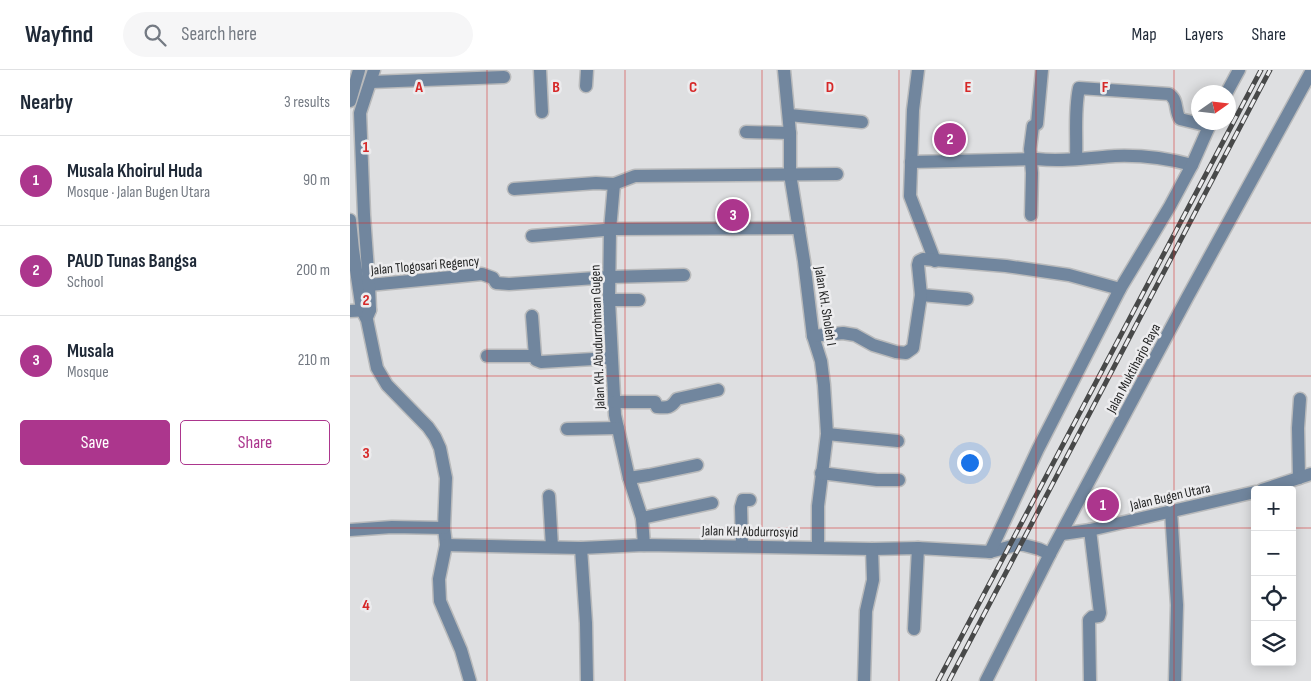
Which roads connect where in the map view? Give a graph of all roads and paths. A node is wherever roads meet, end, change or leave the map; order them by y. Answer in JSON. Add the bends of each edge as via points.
{"nodes":[{"id":1,"x":359,"y":70,"type":"edge"},
{"id":2,"x":540,"y":70,"type":"edge"},
{"id":3,"x":587,"y":70,"type":"edge"},
{"id":4,"x":784,"y":70,"type":"edge"},
{"id":5,"x":918,"y":70,"type":"edge"},
{"id":6,"x":1042,"y":70,"type":"edge"},
{"id":7,"x":1239,"y":70,"type":"edge"},
{"id":8,"x":1311,"y":72,"type":"edge"},
{"id":9,"x":372,"y":76,"type":"edge"},
{"id":10,"x":504,"y":77,"type":"dead end"},
{"id":11,"x":1231,"y":85,"type":"edge"},
{"id":12,"x":586,"y":86,"type":"dead end"},
{"id":13,"x":1307,"y":88,"type":"edge"},
{"id":14,"x":350,"y":101,"type":"edge"},
{"id":15,"x":542,"y":112,"type":"dead end"},
{"id":16,"x":789,"y":115,"type":"junction"},
{"id":17,"x":1191,"y":121,"type":"edge"},
{"id":18,"x":862,"y":122,"type":"dead end"},
{"id":19,"x":1207,"y":130,"type":"edge"},
{"id":20,"x":746,"y":132,"type":"dead end"},
{"id":21,"x":790,"y":133,"type":"junction"},
{"id":22,"x":1076,"y":159,"type":"junction"},
{"id":23,"x":1030,"y":160,"type":"junction"},
{"id":24,"x":911,"y":162,"type":"junction"},
{"id":25,"x":1192,"y":164,"type":"junction"},
{"id":26,"x":790,"y":174,"type":"junction"},
{"id":27,"x":837,"y":174,"type":"dead end"},
{"id":28,"x":614,"y":184,"type":"junction"},
{"id":29,"x":514,"y":189,"type":"dead end"},
{"id":30,"x":364,"y":215,"type":"junction"},
{"id":31,"x":1031,"y":215,"type":"dead end"},
{"id":32,"x":350,"y":218,"type":"edge"},
{"id":33,"x":799,"y":228,"type":"junction"},
{"id":34,"x":610,"y":230,"type":"junction"},
{"id":35,"x":532,"y":236,"type":"dead end"},
{"id":36,"x":935,"y":261,"type":"junction"},
{"id":37,"x":684,"y":274,"type":"dead end"},
{"id":38,"x":610,"y":276,"type":"junction"},
{"id":39,"x":364,"y":286,"type":"junction"},
{"id":40,"x":1120,"y":290,"type":"junction"},
{"id":41,"x":921,"y":295,"type":"junction"},
{"id":42,"x":967,"y":299,"type":"dead end"},
{"id":43,"x":609,"y":300,"type":"junction"},
{"id":44,"x":639,"y":300,"type":"dead end"},
{"id":45,"x":362,"y":312,"type":"edge"},
{"id":46,"x":532,"y":316,"type":"dead end"},
{"id":47,"x":813,"y":336,"type":"junction"},
{"id":48,"x":486,"y":356,"type":"dead end"},
{"id":49,"x":535,"y":356,"type":"junction"},
{"id":50,"x":611,"y":358,"type":"junction"},
{"id":51,"x":718,"y":390,"type":"dead end"},
{"id":52,"x":1300,"y":398,"type":"dead end"},
{"id":53,"x":614,"y":402,"type":"junction"},
{"id":54,"x":618,"y":428,"type":"junction"},
{"id":55,"x":567,"y":429,"type":"dead end"},
{"id":56,"x":827,"y":434,"type":"junction"},
{"id":57,"x":898,"y":441,"type":"dead end"},
{"id":58,"x":697,"y":465,"type":"dead end"},
{"id":59,"x":822,"y":473,"type":"junction"},
{"id":60,"x":1305,"y":476,"type":"edge"},
{"id":61,"x":630,"y":478,"type":"junction"},
{"id":62,"x":899,"y":480,"type":"dead end"},
{"id":63,"x":1276,"y":486,"type":"edge"},
{"id":64,"x":1251,"y":494,"type":"edge"},
{"id":65,"x":550,"y":496,"type":"dead end"},
{"id":66,"x":750,"y":500,"type":"dead end"},
{"id":67,"x":712,"y":503,"type":"dead end"},
{"id":68,"x":1171,"y":511,"type":"junction"},
{"id":69,"x":642,"y":518,"type":"junction"},
{"id":70,"x":444,"y":528,"type":"junction"},
{"id":71,"x":350,"y":530,"type":"edge"},
{"id":72,"x":1090,"y":530,"type":"junction"},
{"id":73,"x":1062,"y":534,"type":"junction"},
{"id":74,"x":644,"y":545,"type":"junction"},
{"id":75,"x":742,"y":546,"type":"junction"},
{"id":76,"x":552,"y":547,"type":"junction"},
{"id":77,"x":818,"y":547,"type":"junction"},
{"id":78,"x":581,"y":548,"type":"junction"},
{"id":79,"x":918,"y":548,"type":"junction"},
{"id":80,"x":872,"y":549,"type":"junction"},
{"id":81,"x":444,"y":550,"type":"junction"},
{"id":82,"x":990,"y":552,"type":"junction"},
{"id":83,"x":1050,"y":554,"type":"junction"},
{"id":84,"x":914,"y":629,"type":"dead end"},
{"id":85,"x":470,"y":681,"type":"edge"},
{"id":86,"x":587,"y":681,"type":"edge"},
{"id":87,"x":864,"y":681,"type":"edge"},
{"id":88,"x":986,"y":681,"type":"edge"},
{"id":89,"x":1090,"y":681,"type":"edge"},
{"id":90,"x":1175,"y":681,"type":"edge"}],
"edges":[{"from":1,"to":14,"type":"street"},
{"from":2,"to":15,"type":"street"},
{"from":3,"to":12,"type":"street"},
{"from":4,"to":16,"type":"street","name":"Jalan KH. Sholeh I"},
{"from":5,"to":24,"type":"street"},
{"from":6,"to":23,"type":"street"},
{"from":7,"to":11,"type":"street"},
{"from":8,"to":13,"type":"street","name":"Jalan Muktiharjo Raya"},
{"from":9,"to":10,"type":"street"},
{"from":9,"to":30,"type":"street","via":[[360,113]]},
{"from":13,"to":73,"type":"street","name":"Jalan Muktiharjo Raya","via":[[1187,298]]},
{"from":16,"to":18,"type":"street"},
{"from":16,"to":21,"type":"street","name":"Jalan KH. Sholeh I"},
{"from":17,"to":22,"type":"street","via":[[1180,119],[1174,97],[1169,94],[1079,88],[1075,123]]},
{"from":19,"to":25,"type":"street"},
{"from":20,"to":21,"type":"street"},
{"from":21,"to":26,"type":"street","name":"Jalan KH. Sholeh I"},
{"from":22,"to":23,"type":"street"},
{"from":22,"to":25,"type":"street","via":[[1144,156]]},
{"from":23,"to":24,"type":"street"},
{"from":23,"to":31,"type":"street"},
{"from":24,"to":36,"type":"street","via":[[910,196]]},
{"from":25,"to":40,"type":"street"},
{"from":26,"to":27,"type":"street"},
{"from":26,"to":28,"type":"street","via":[[635,176]]},
{"from":26,"to":33,"type":"street","name":"Jalan KH. Sholeh I"},
{"from":28,"to":29,"type":"street"},
{"from":28,"to":34,"type":"street","name":"Jalan KH. Abudurrohman Gugen"},
{"from":30,"to":32,"type":"street"},
{"from":30,"to":39,"type":"street"},
{"from":32,"to":39,"type":"street"},
{"from":33,"to":34,"type":"street"},
{"from":33,"to":47,"type":"street","name":"Jalan KH. Sholeh I"},
{"from":34,"to":35,"type":"street"},
{"from":34,"to":38,"type":"street","name":"Jalan KH. Abudurrohman Gugen"},
{"from":36,"to":40,"type":"street","via":[[1051,272]]},
{"from":36,"to":41,"type":"street","via":[[923,259],[918,265]]},
{"from":37,"to":38,"type":"street","name":"Jalan Tlogosari Regency"},
{"from":38,"to":39,"type":"street","name":"Jalan Tlogosari Regency","via":[[509,284],[496,283],[493,278],[482,274]]},
{"from":38,"to":43,"type":"street","name":"Jalan KH. Abudurrohman Gugen"},
{"from":39,"to":45,"type":"street"},
{"from":40,"to":82,"type":"street","via":[[1038,449]]},
{"from":41,"to":42,"type":"street"},
{"from":41,"to":47,"type":"street","via":[[913,348],[906,352],[896,352],[843,333]]},
{"from":43,"to":44,"type":"street"},
{"from":43,"to":50,"type":"street","name":"Jalan KH. Abudurrohman Gugen"},
{"from":45,"to":70,"type":"street","via":[[382,376],[402,402],[428,427],[440,448],[446,478]]},
{"from":46,"to":49,"type":"street"},
{"from":47,"to":56,"type":"street","name":"Jalan KH. Sholeh I","via":[[821,361]]},
{"from":48,"to":49,"type":"street"},
{"from":49,"to":50,"type":"street","via":[[541,362]]},
{"from":50,"to":53,"type":"street","name":"Jalan KH. Abudurrohman Gugen"},
{"from":51,"to":53,"type":"street","via":[[677,399],[668,408],[658,407],[655,402]]},
{"from":52,"to":60,"type":"street","via":[[1298,428]]},
{"from":53,"to":54,"type":"street","name":"Jalan KH. Abudurrohman Gugen"},
{"from":54,"to":55,"type":"street"},
{"from":54,"to":61,"type":"street","name":"Jalan KH. Abudurrohman Gugen"},
{"from":56,"to":57,"type":"street"},
{"from":56,"to":59,"type":"street","name":"Jalan KH. Sholeh I"},
{"from":58,"to":61,"type":"street"},
{"from":59,"to":62,"type":"street","via":[[870,480]]},
{"from":59,"to":77,"type":"street","name":"Jalan KH. Sholeh I"},
{"from":60,"to":63,"type":"street","name":"Jalan Bugen Utara"},
{"from":61,"to":69,"type":"street","name":"Jalan KH. Abudurrohman Gugen"},
{"from":64,"to":68,"type":"street","name":"Jalan Bugen Utara"},
{"from":65,"to":76,"type":"street"},
{"from":66,"to":75,"type":"street","via":[[743,500],[741,507]]},
{"from":67,"to":69,"type":"street"},
{"from":68,"to":72,"type":"street","name":"Jalan Bugen Utara"},
{"from":68,"to":90,"type":"street","via":[[1177,605]]},
{"from":69,"to":74,"type":"street","name":"Jalan KH. Abudurrohman Gugen"},
{"from":70,"to":71,"type":"street"},
{"from":70,"to":81,"type":"street"},
{"from":72,"to":73,"type":"street","name":"Jalan Bugen Utara"},
{"from":72,"to":89,"type":"street","via":[[1100,613],[1090,620]]},
{"from":73,"to":83,"type":"street","name":"Jalan Muktiharjo Raya"},
{"from":74,"to":75,"type":"street","name":"Jalan KH Abdurrosyid"},
{"from":74,"to":78,"type":"street","name":"Jalan KH Abdurrosyid"},
{"from":75,"to":77,"type":"street","name":"Jalan KH Abdurrosyid"},
{"from":76,"to":78,"type":"street","name":"Jalan KH Abdurrosyid"},
{"from":76,"to":81,"type":"street","name":"Jalan KH Abdurrosyid"},
{"from":77,"to":80,"type":"street","name":"Jalan KH Abdurrosyid"},
{"from":78,"to":86,"type":"street"},
{"from":79,"to":80,"type":"street","name":"Jalan KH Abdurrosyid"},
{"from":79,"to":82,"type":"street","name":"Jalan KH Abdurrosyid"},
{"from":79,"to":84,"type":"street"},
{"from":80,"to":87,"type":"street","via":[[873,580],[866,611]]},
{"from":81,"to":85,"type":"street","via":[[438,587],[440,600]]},
{"from":82,"to":83,"type":"street","name":"Jalan KH Abdurrosyid","via":[[1020,544]]},
{"from":83,"to":88,"type":"street","name":"Jalan Muktiharjo Raya"}]}
